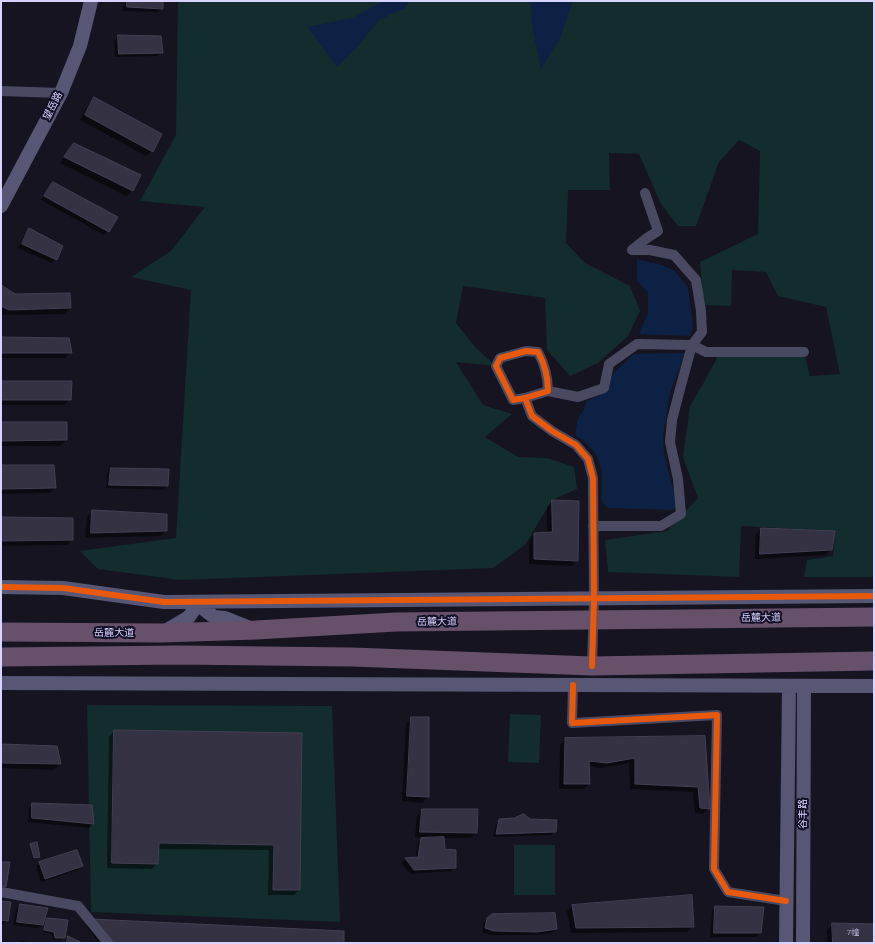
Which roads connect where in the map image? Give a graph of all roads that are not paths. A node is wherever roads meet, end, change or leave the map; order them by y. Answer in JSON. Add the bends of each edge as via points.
{"nodes":[{"id":1,"x":91,"y":1,"type":"edge"},
{"id":2,"x":1,"y":91,"type":"edge"},
{"id":3,"x":61,"y":93,"type":"junction"},
{"id":4,"x":645,"y":193,"type":"dead end"},
{"id":5,"x":1,"y":206,"type":"edge"},
{"id":6,"x":692,"y":345,"type":"junction"},
{"id":7,"x":804,"y":352,"type":"dead end"},
{"id":8,"x":548,"y":391,"type":"junction"},
{"id":9,"x":525,"y":398,"type":"junction"},
{"id":10,"x":593,"y":526,"type":"junction"},
{"id":11,"x":1,"y":587,"type":"edge"},
{"id":12,"x":874,"y":596,"type":"edge"},
{"id":13,"x":594,"y":598,"type":"junction"},
{"id":14,"x":198,"y":602,"type":"junction"},
{"id":15,"x":874,"y":617,"type":"edge"},
{"id":16,"x":594,"y":620,"type":"junction"},
{"id":17,"x":256,"y":630,"type":"junction"},
{"id":18,"x":1,"y":632,"type":"edge"},
{"id":19,"x":161,"y":634,"type":"junction"},
{"id":20,"x":6,"y":659,"type":"edge"},
{"id":21,"x":874,"y":661,"type":"edge"},
{"id":22,"x":592,"y":666,"type":"junction"},
{"id":23,"x":1,"y":683,"type":"edge"},
{"id":24,"x":572,"y":685,"type":"junction"},
{"id":25,"x":789,"y":686,"type":"junction"},
{"id":26,"x":804,"y":686,"type":"junction"},
{"id":27,"x":874,"y":686,"type":"edge"},
{"id":28,"x":1,"y":892,"type":"edge"},
{"id":29,"x":786,"y":901,"type":"junction"},
{"id":30,"x":108,"y":943,"type":"edge"},
{"id":31,"x":786,"y":943,"type":"edge"},
{"id":32,"x":803,"y":943,"type":"edge"}],
"edges":[{"from":1,"to":3,"type":"street","name":"望岳路","via":[[80,46]]},
{"from":2,"to":3,"type":"street"},
{"from":3,"to":5,"type":"street","name":"望岳路"},
{"from":4,"to":6,"type":"street","via":[[658,231],[632,250],[650,250],[674,255],[696,280],[702,332]]},
{"from":6,"to":7,"type":"street","via":[[706,352]]},
{"from":6,"to":8,"type":"street","via":[[637,344],[609,364],[604,388],[578,397]]},
{"from":6,"to":10,"type":"street","via":[[672,420],[670,442],[678,479],[681,514],[660,526]]},
{"from":8,"to":9,"type":"street"},
{"from":8,"to":9,"type":"street","via":[[544,362],[538,352],[526,351],[500,358],[496,366],[513,400]]},
{"from":9,"to":10,"type":"street","via":[[532,416],[576,445],[588,459],[592,478]]},
{"from":10,"to":13,"type":"street"},
{"from":11,"to":14,"type":"street","via":[[63,588],[164,602]]},
{"from":12,"to":13,"type":"street"},
{"from":13,"to":14,"type":"street"},
{"from":13,"to":16,"type":"street"},
{"from":14,"to":17,"type":"street","via":[[214,617],[225,618]]},
{"from":14,"to":19,"type":"street","via":[[189,617]]},
{"from":15,"to":16,"type":"highway","name":"岳麓大道"},
{"from":16,"to":17,"type":"highway","name":"岳麓大道","via":[[396,622]]},
{"from":16,"to":22,"type":"street"},
{"from":17,"to":19,"type":"highway","name":"岳麓大道"},
{"from":18,"to":19,"type":"highway","name":"岳麓大道"},
{"from":20,"to":22,"type":"highway","via":[[179,655]]},
{"from":21,"to":22,"type":"highway"},
{"from":23,"to":24,"type":"street"},
{"from":24,"to":25,"type":"street"},
{"from":24,"to":29,"type":"street","via":[[572,723],[717,715],[714,869],[728,892]]},
{"from":25,"to":26,"type":"street"},
{"from":25,"to":29,"type":"street","name":"谷丰路"},
{"from":26,"to":27,"type":"street"},
{"from":26,"to":32,"type":"street","name":"谷丰路"},
{"from":28,"to":30,"type":"street","via":[[78,906]]},
{"from":29,"to":31,"type":"street","name":"谷丰路"}]}
